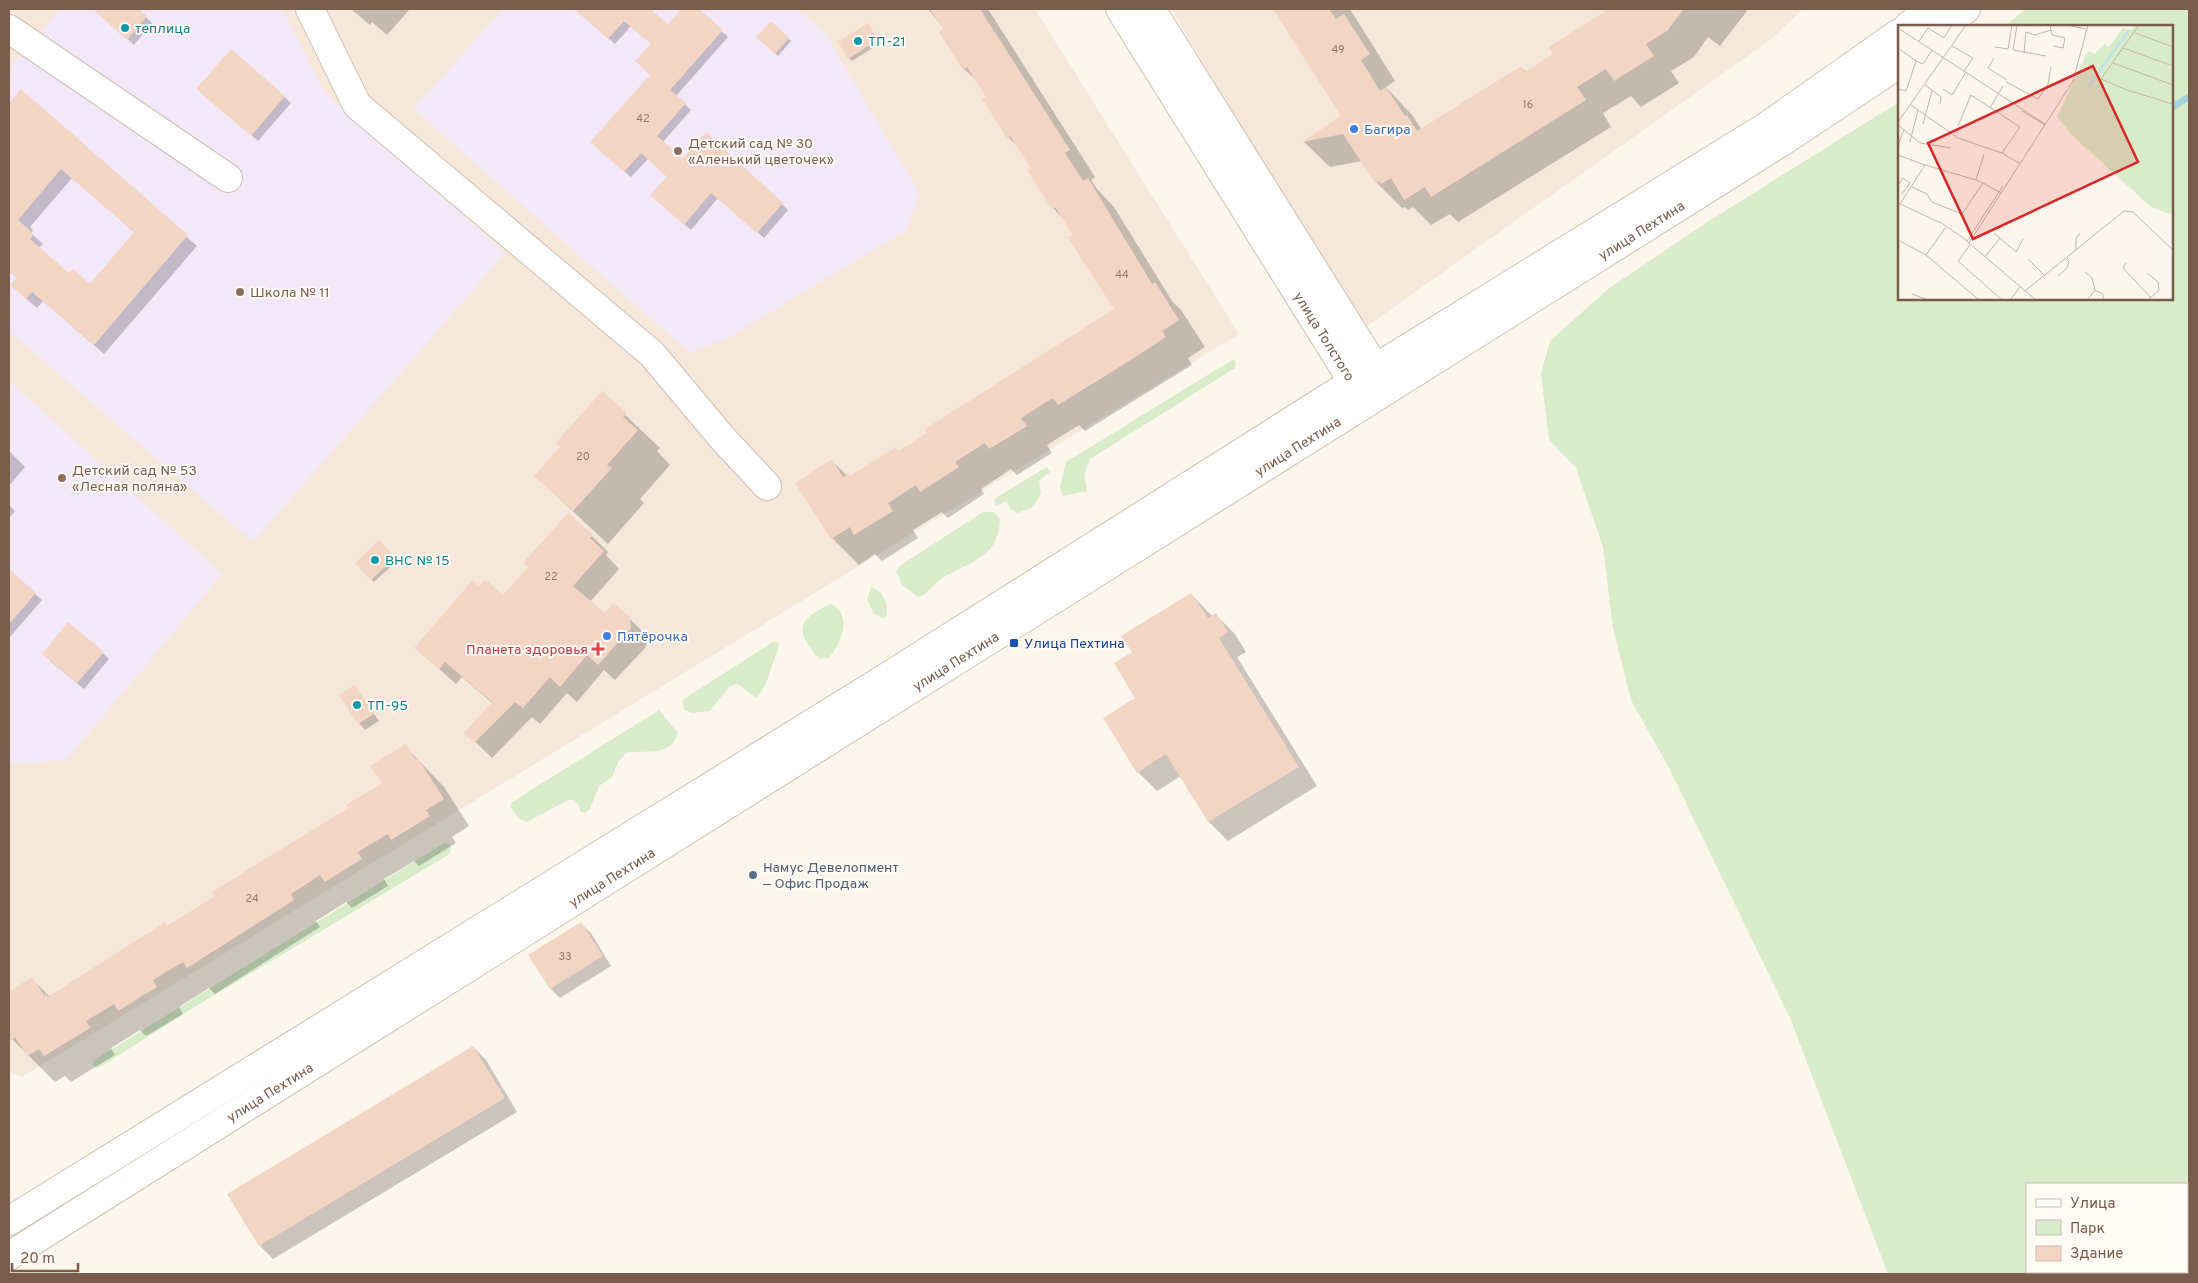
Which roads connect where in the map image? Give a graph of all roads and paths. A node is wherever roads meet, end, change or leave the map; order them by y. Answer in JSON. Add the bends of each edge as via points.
{"nodes":[{"id":1,"x":310,"y":9,"type":"edge"},
{"id":2,"x":1120,"y":9,"type":"edge"},
{"id":3,"x":1151,"y":9,"type":"edge"},
{"id":4,"x":1930,"y":9,"type":"edge"},
{"id":5,"x":1966,"y":9,"type":"edge"},
{"id":6,"x":1909,"y":25,"type":"edge"},
{"id":7,"x":1948,"y":25,"type":"edge"},
{"id":8,"x":9,"y":29,"type":"edge"},
{"id":9,"x":1898,"y":34,"type":"edge"},
{"id":10,"x":1898,"y":65,"type":"edge"},
{"id":11,"x":228,"y":178,"type":"dead end"},
{"id":12,"x":1376,"y":369,"type":"junction"},
{"id":13,"x":1353,"y":382,"type":"junction"},
{"id":14,"x":1377,"y":397,"type":"junction"},
{"id":15,"x":767,"y":486,"type":"dead end"},
{"id":16,"x":9,"y":1221,"type":"edge"},
{"id":17,"x":9,"y":1256,"type":"edge"}],
"edges":[{"from":1,"to":15,"type":"street","via":[[357,105],[652,354]]},
{"from":2,"to":13,"type":"street","name":"улица Толстого"},
{"from":3,"to":12,"type":"street","name":"улица Толстого"},
{"from":4,"to":6,"type":"street"},
{"from":5,"to":7,"type":"street"},
{"from":8,"to":11,"type":"street"},
{"from":9,"to":12,"type":"street","name":"улица Пехтина","via":[[1767,126]]},
{"from":10,"to":14,"type":"street","name":"улица Пехтина","via":[[1780,143]]},
{"from":12,"to":13,"type":"street","name":"улица Пехтина"},
{"from":12,"to":14,"type":"street","name":"улица Толстого"},
{"from":13,"to":14,"type":"street","name":"улица Толстого"},
{"from":13,"to":16,"type":"street","name":"улица Пехтина","via":[[945,640]]},
{"from":14,"to":17,"type":"street","name":"улица Пехтина"}]}
